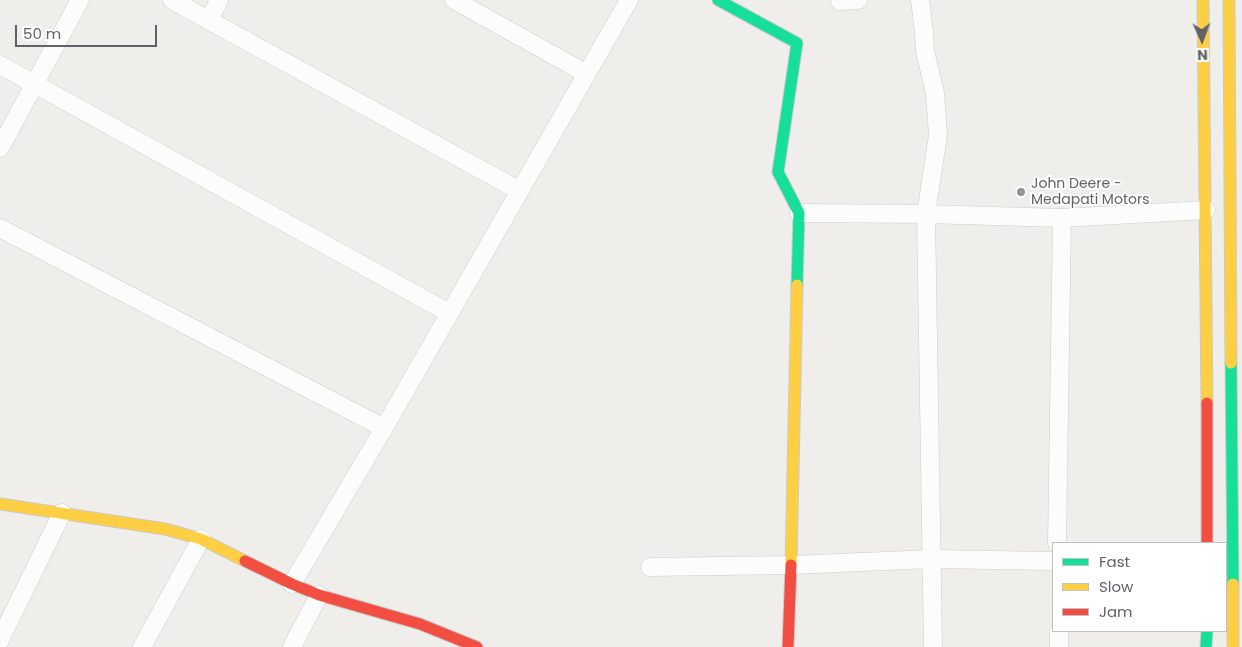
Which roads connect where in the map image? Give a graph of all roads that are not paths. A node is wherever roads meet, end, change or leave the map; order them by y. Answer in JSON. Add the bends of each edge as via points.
{"nodes":[{"id":1,"x":80,"y":0,"type":"edge"},
{"id":2,"x":172,"y":0,"type":"edge"},
{"id":3,"x":219,"y":0,"type":"edge"},
{"id":4,"x":454,"y":0,"type":"edge"},
{"id":5,"x":629,"y":0,"type":"edge"},
{"id":6,"x":718,"y":0,"type":"edge"},
{"id":7,"x":858,"y":0,"type":"edge"},
{"id":8,"x":920,"y":0,"type":"edge"},
{"id":9,"x":1203,"y":0,"type":"edge"},
{"id":10,"x":1229,"y":0,"type":"edge"},
{"id":11,"x":840,"y":1,"type":"edge"},
{"id":12,"x":209,"y":20,"type":"junction"},
{"id":13,"x":0,"y":65,"type":"edge"},
{"id":14,"x":587,"y":74,"type":"junction"},
{"id":15,"x":34,"y":84,"type":"junction"},
{"id":16,"x":0,"y":148,"type":"edge"},
{"id":17,"x":520,"y":191,"type":"junction"},
{"id":18,"x":1206,"y":210,"type":"junction"},
{"id":19,"x":799,"y":213,"type":"junction"},
{"id":20,"x":1236,"y":213,"type":"edge"},
{"id":21,"x":926,"y":214,"type":"junction"},
{"id":22,"x":1062,"y":218,"type":"junction"},
{"id":23,"x":0,"y":228,"type":"edge"},
{"id":24,"x":450,"y":313,"type":"junction"},
{"id":25,"x":384,"y":428,"type":"junction"},
{"id":26,"x":0,"y":504,"type":"edge"},
{"id":27,"x":62,"y":513,"type":"junction"},
{"id":28,"x":201,"y":539,"type":"junction"},
{"id":29,"x":1057,"y":542,"type":"edge"},
{"id":30,"x":1207,"y":542,"type":"edge"},
{"id":31,"x":932,"y":559,"type":"junction"},
{"id":32,"x":1052,"y":561,"type":"edge"},
{"id":33,"x":791,"y":565,"type":"junction"},
{"id":34,"x":650,"y":567,"type":"dead end"},
{"id":35,"x":292,"y":584,"type":"junction"},
{"id":36,"x":319,"y":594,"type":"junction"},
{"id":37,"x":1059,"y":632,"type":"edge"},
{"id":38,"x":1206,"y":632,"type":"edge"},
{"id":39,"x":0,"y":640,"type":"edge"},
{"id":40,"x":142,"y":647,"type":"edge"},
{"id":41,"x":292,"y":647,"type":"edge"},
{"id":42,"x":477,"y":647,"type":"edge"},
{"id":43,"x":788,"y":647,"type":"edge"},
{"id":44,"x":933,"y":647,"type":"edge"},
{"id":45,"x":1059,"y":647,"type":"edge"},
{"id":46,"x":1206,"y":647,"type":"edge"},
{"id":47,"x":1233,"y":647,"type":"edge"}],
"edges":[{"from":1,"to":15,"type":"street"},
{"from":2,"to":12,"type":"street"},
{"from":3,"to":12,"type":"street"},
{"from":4,"to":14,"type":"street"},
{"from":5,"to":14,"type":"street"},
{"from":6,"to":19,"type":"main road","via":[[797,43],[778,172]]},
{"from":7,"to":11,"type":"street"},
{"from":8,"to":21,"type":"street","via":[[925,50],[935,93],[938,135]]},
{"from":9,"to":18,"type":"main road"},
{"from":10,"to":20,"type":"main road"},
{"from":12,"to":17,"type":"street"},
{"from":13,"to":15,"type":"street"},
{"from":14,"to":17,"type":"street"},
{"from":15,"to":16,"type":"street"},
{"from":15,"to":24,"type":"street"},
{"from":17,"to":24,"type":"street"},
{"from":18,"to":22,"type":"street"},
{"from":18,"to":30,"type":"main road"},
{"from":19,"to":21,"type":"street"},
{"from":19,"to":33,"type":"main road"},
{"from":20,"to":47,"type":"main road"},
{"from":21,"to":22,"type":"street"},
{"from":21,"to":31,"type":"street"},
{"from":22,"to":29,"type":"street"},
{"from":23,"to":25,"type":"street"},
{"from":24,"to":25,"type":"street"},
{"from":25,"to":35,"type":"street"},
{"from":26,"to":27,"type":"main road"},
{"from":27,"to":28,"type":"main road","via":[[165,529]]},
{"from":27,"to":39,"type":"street"},
{"from":28,"to":35,"type":"main road"},
{"from":28,"to":40,"type":"street"},
{"from":31,"to":32,"type":"street"},
{"from":31,"to":33,"type":"street"},
{"from":31,"to":44,"type":"street"},
{"from":33,"to":34,"type":"street"},
{"from":33,"to":43,"type":"main road"},
{"from":35,"to":36,"type":"main road"},
{"from":36,"to":41,"type":"street"},
{"from":36,"to":42,"type":"main road","via":[[420,624]]},
{"from":37,"to":45,"type":"street"},
{"from":38,"to":46,"type":"main road"}]}
